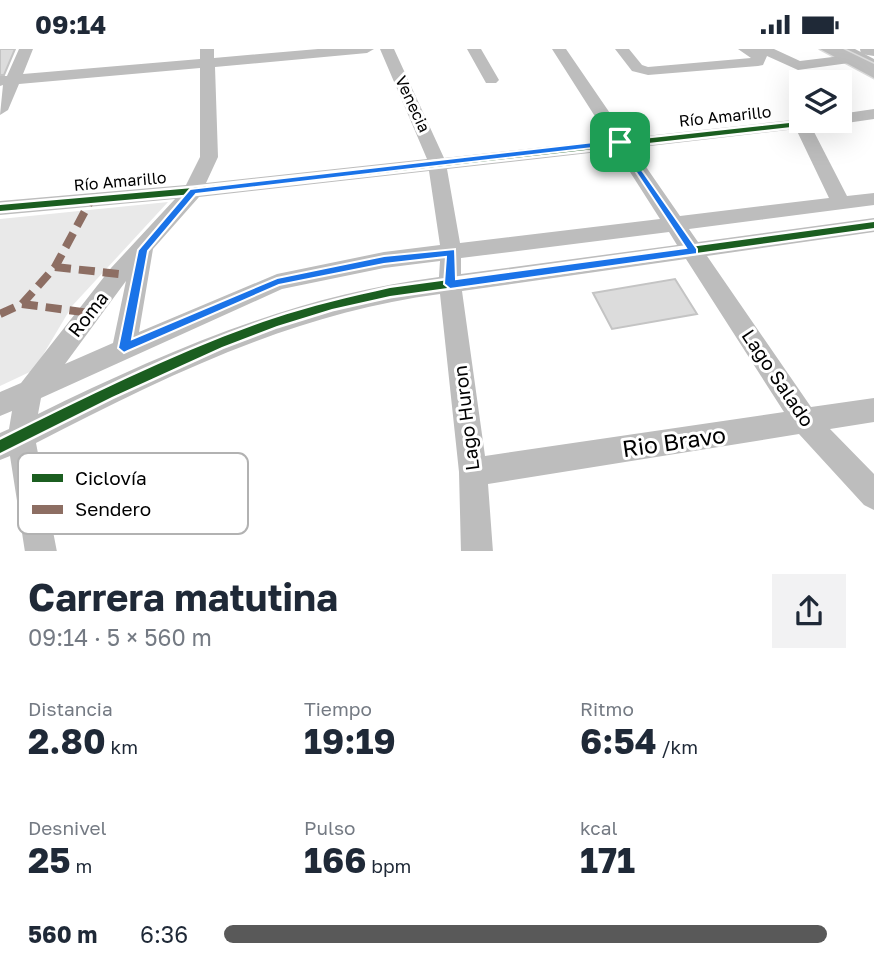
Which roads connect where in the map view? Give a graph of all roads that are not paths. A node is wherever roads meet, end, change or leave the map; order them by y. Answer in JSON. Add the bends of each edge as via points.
{"nodes":[{"id":1,"x":26,"y":49,"type":"edge"},
{"id":2,"x":367,"y":49,"type":"edge"},
{"id":3,"x":387,"y":49,"type":"edge"},
{"id":4,"x":474,"y":49,"type":"edge"},
{"id":5,"x":559,"y":49,"type":"edge"},
{"id":6,"x":622,"y":49,"type":"edge"},
{"id":7,"x":745,"y":49,"type":"edge"},
{"id":8,"x":763,"y":49,"type":"edge"},
{"id":9,"x":829,"y":49,"type":"edge"},
{"id":10,"x":865,"y":53,"type":"edge"},
{"id":11,"x":207,"y":56,"type":"edge"},
{"id":12,"x":874,"y":72,"type":"edge"},
{"id":13,"x":6,"y":80,"type":"edge"},
{"id":14,"x":491,"y":80,"type":"dead end"},
{"id":15,"x":0,"y":110,"type":"edge"},
{"id":16,"x":874,"y":114,"type":"edge"},
{"id":17,"x":852,"y":117,"type":"edge"},
{"id":18,"x":789,"y":125,"type":"edge"},
{"id":19,"x":809,"y":133,"type":"edge"},
{"id":20,"x":620,"y":142,"type":"junction"},
{"id":21,"x":437,"y":163,"type":"junction"},
{"id":22,"x":194,"y":191,"type":"junction"},
{"id":23,"x":874,"y":199,"type":"edge"},
{"id":24,"x":841,"y":203,"type":"junction"},
{"id":25,"x":0,"y":208,"type":"edge"},
{"id":26,"x":674,"y":223,"type":"junction"},
{"id":27,"x":874,"y":225,"type":"edge"},
{"id":28,"x":143,"y":250,"type":"junction"},
{"id":29,"x":693,"y":251,"type":"junction"},
{"id":30,"x":452,"y":252,"type":"junction"},
{"id":31,"x":450,"y":284,"type":"junction"},
{"id":32,"x":124,"y":348,"type":"junction"},
{"id":33,"x":29,"y":392,"type":"junction"},
{"id":34,"x":0,"y":404,"type":"edge"},
{"id":35,"x":874,"y":410,"type":"edge"},
{"id":36,"x":806,"y":423,"type":"junction"},
{"id":37,"x":11,"y":441,"type":"edge"},
{"id":38,"x":18,"y":467,"type":"edge"},
{"id":39,"x":473,"y":472,"type":"junction"},
{"id":40,"x":874,"y":495,"type":"edge"},
{"id":41,"x":36,"y":534,"type":"edge"},
{"id":42,"x":41,"y":551,"type":"edge"},
{"id":43,"x":477,"y":551,"type":"edge"}],
"edges":[{"from":1,"to":13,"type":"street"},
{"from":2,"to":11,"type":"street"},
{"from":3,"to":21,"type":"street","name":"Venecia"},
{"from":4,"to":14,"type":"street"},
{"from":5,"to":20,"type":"street","name":"Lago Salado"},
{"from":6,"to":7,"type":"street","via":[[637,68],[648,71],[758,62],[761,58]]},
{"from":8,"to":10,"type":"street","via":[[798,66]]},
{"from":9,"to":10,"type":"main road"},
{"from":10,"to":12,"type":"main road"},
{"from":11,"to":13,"type":"street"},
{"from":11,"to":22,"type":"street","name":"Roma","via":[[209,157]]},
{"from":13,"to":15,"type":"street"},
{"from":16,"to":17,"type":"street"},
{"from":18,"to":20,"type":"street","name":"Río Amarillo"},
{"from":19,"to":24,"type":"street"},
{"from":20,"to":21,"type":"street","name":"Río Amarillo"},
{"from":20,"to":26,"type":"street","name":"Lago Salado"},
{"from":21,"to":22,"type":"street","name":"Río Amarillo"},
{"from":21,"to":30,"type":"street","name":"Venecia"},
{"from":22,"to":25,"type":"street","name":"Río Amarillo"},
{"from":22,"to":28,"type":"street","name":"Roma"},
{"from":23,"to":24,"type":"street"},
{"from":24,"to":26,"type":"street"},
{"from":26,"to":29,"type":"street","name":"Lago Salado"},
{"from":26,"to":30,"type":"street"},
{"from":27,"to":29,"type":"street"},
{"from":28,"to":32,"type":"street"},
{"from":28,"to":33,"type":"street","name":"Roma","via":[[119,274]]},
{"from":29,"to":31,"type":"street"},
{"from":29,"to":36,"type":"street","name":"Lago Salado"},
{"from":30,"to":31,"type":"street","name":"Venecia"},
{"from":30,"to":32,"type":"street","via":[[384,260],[277,282]]},
{"from":31,"to":37,"type":"street","via":[[399,288],[239,334]]},
{"from":31,"to":39,"type":"street","name":"Lago Huron"},
{"from":32,"to":33,"type":"street"},
{"from":33,"to":34,"type":"street"},
{"from":33,"to":37,"type":"street"},
{"from":35,"to":36,"type":"street","name":"Rio Bravo"},
{"from":36,"to":39,"type":"street","name":"Rio Bravo"},
{"from":36,"to":40,"type":"street","name":"Lago Salado"},
{"from":37,"to":38,"type":"street"},
{"from":39,"to":43,"type":"street","name":"Lago Huron"},
{"from":41,"to":42,"type":"street"}]}
